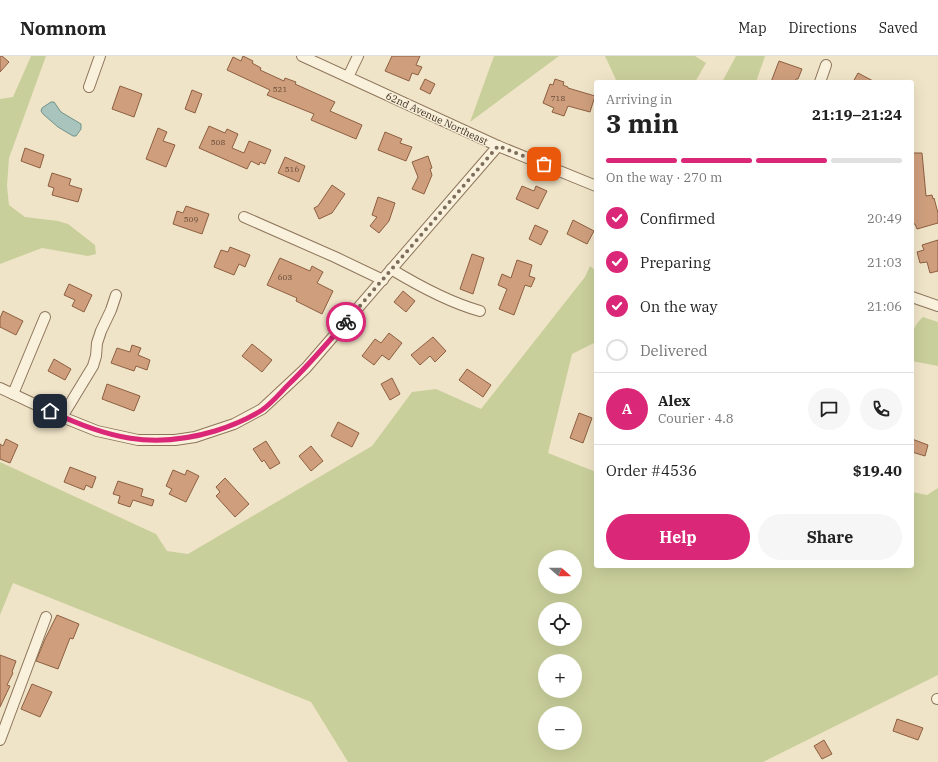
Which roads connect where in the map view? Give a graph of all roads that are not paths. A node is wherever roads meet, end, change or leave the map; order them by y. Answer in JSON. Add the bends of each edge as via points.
{"nodes":[{"id":1,"x":100,"y":56,"type":"edge"},
{"id":2,"x":302,"y":56,"type":"edge"},
{"id":3,"x":358,"y":56,"type":"edge"},
{"id":4,"x":826,"y":65,"type":"dead end"},
{"id":5,"x":348,"y":77,"type":"junction"},
{"id":6,"x":821,"y":80,"type":"edge"},
{"id":7,"x":89,"y":87,"type":"dead end"},
{"id":8,"x":498,"y":146,"type":"junction"},
{"id":9,"x":594,"y":185,"type":"edge"},
{"id":10,"x":244,"y":217,"type":"dead end"},
{"id":11,"x":391,"y":269,"type":"junction"},
{"id":12,"x":383,"y":280,"type":"junction"},
{"id":13,"x":116,"y":295,"type":"dead end"},
{"id":14,"x":914,"y":299,"type":"edge"},
{"id":15,"x":938,"y":306,"type":"edge"},
{"id":16,"x":480,"y":311,"type":"dead end"},
{"id":17,"x":45,"y":317,"type":"dead end"},
{"id":18,"x":0,"y":388,"type":"edge"},
{"id":19,"x":13,"y":394,"type":"junction"},
{"id":20,"x":62,"y":417,"type":"junction"},
{"id":21,"x":46,"y":617,"type":"dead end"},
{"id":22,"x":0,"y":740,"type":"edge"}],
"edges":[{"from":1,"to":7,"type":"street"},
{"from":2,"to":5,"type":"street","name":"62nd Avenue Northeast"},
{"from":3,"to":5,"type":"street"},
{"from":4,"to":6,"type":"street"},
{"from":5,"to":8,"type":"street","name":"62nd Avenue Northeast"},
{"from":8,"to":9,"type":"street","name":"62nd Avenue Northeast"},
{"from":8,"to":11,"type":"street"},
{"from":10,"to":12,"type":"street"},
{"from":11,"to":12,"type":"street"},
{"from":11,"to":16,"type":"street","via":[[459,305]]},
{"from":12,"to":20,"type":"street","via":[[318,354],[273,400],[234,424],[194,437],[138,440],[97,431]]},
{"from":13,"to":20,"type":"street","via":[[97,342],[93,366]]},
{"from":14,"to":15,"type":"street"},
{"from":17,"to":19,"type":"street"},
{"from":18,"to":19,"type":"street"},
{"from":19,"to":20,"type":"street"},
{"from":21,"to":22,"type":"street"}]}
